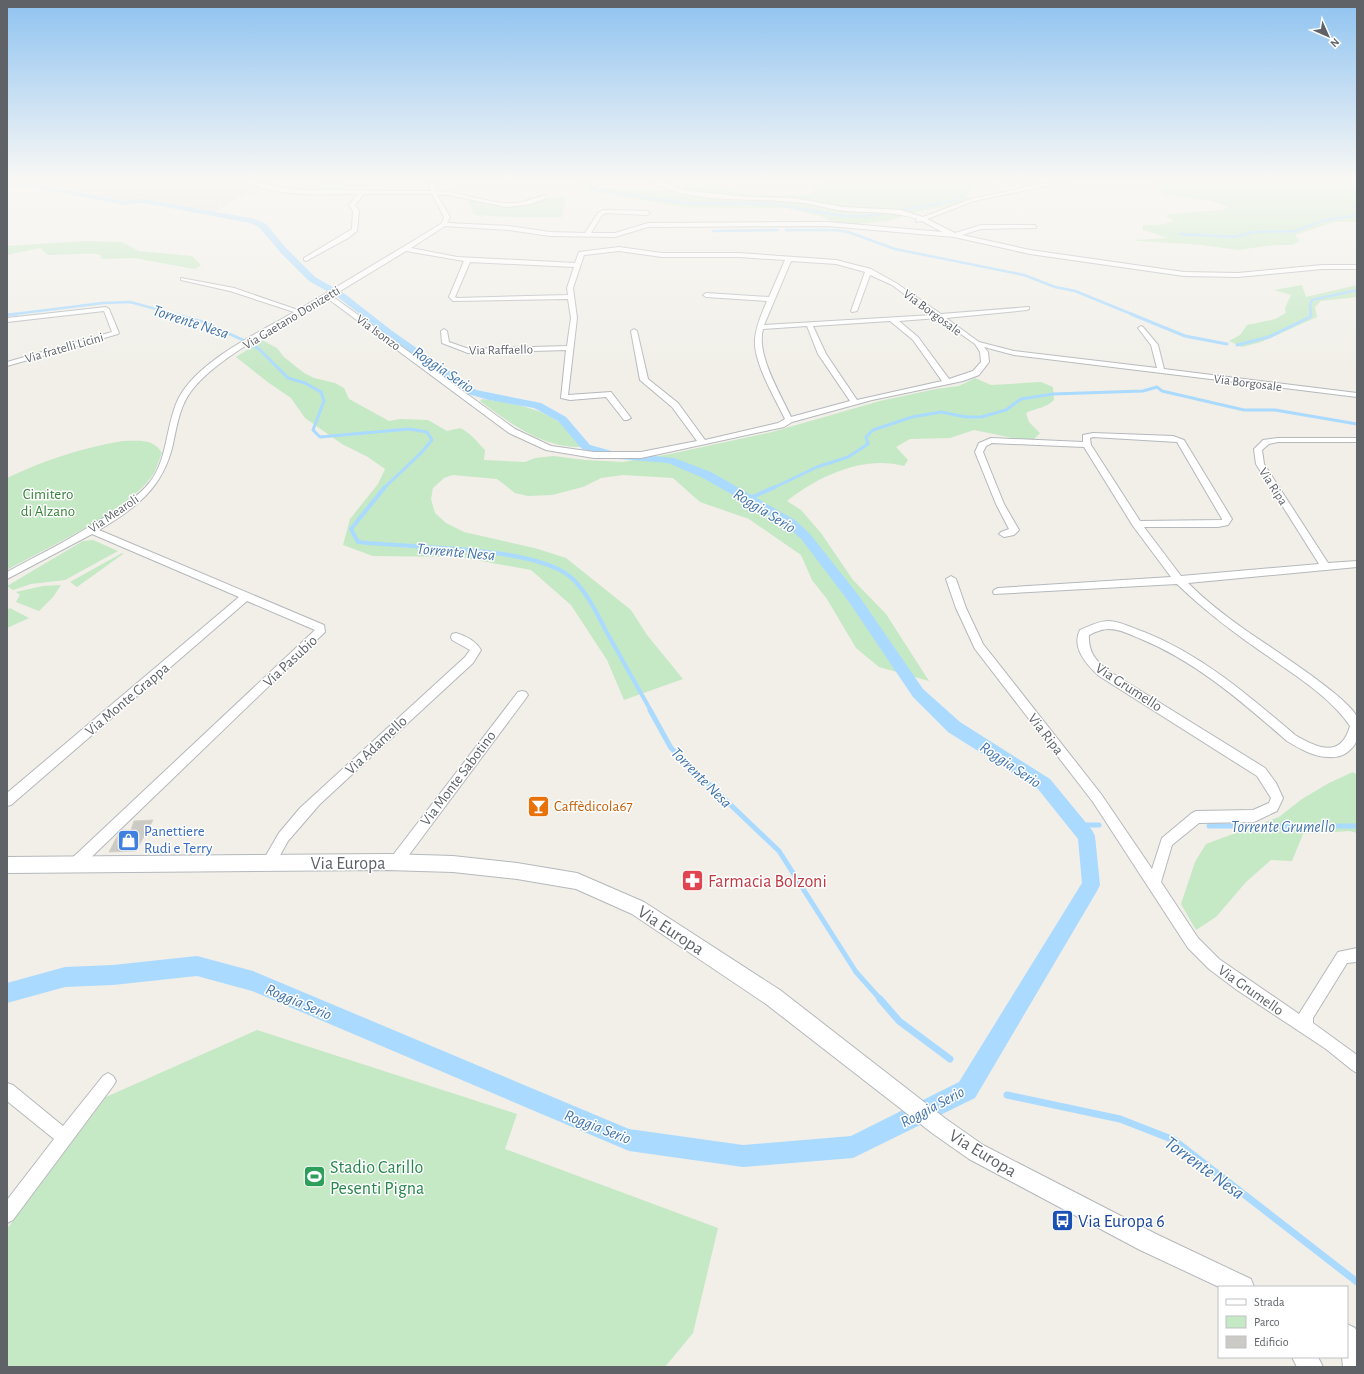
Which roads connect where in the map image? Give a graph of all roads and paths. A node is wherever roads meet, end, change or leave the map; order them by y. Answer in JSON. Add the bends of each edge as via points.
{"nodes":[{"id":1,"x":331,"y":245,"type":"edge"},
{"id":2,"x":410,"y":245,"type":"edge"},
{"id":3,"x":620,"y":245,"type":"edge"},
{"id":4,"x":999,"y":245,"type":"edge"},
{"id":5,"x":405,"y":248,"type":"junction"},
{"id":6,"x":619,"y":249,"type":"junction"},
{"id":7,"x":306,"y":259,"type":"dead end"},
{"id":8,"x":789,"y":259,"type":"junction"},
{"id":9,"x":468,"y":260,"type":"junction"},
{"id":10,"x":576,"y":265,"type":"junction"},
{"id":11,"x":1357,"y":267,"type":"edge"},
{"id":12,"x":869,"y":270,"type":"junction"},
{"id":13,"x":183,"y":279,"type":"dead end"},
{"id":14,"x":328,"y":295,"type":"junction"},
{"id":15,"x":706,"y":295,"type":"dead end"},
{"id":16,"x":572,"y":298,"type":"junction"},
{"id":17,"x":773,"y":299,"type":"junction"},
{"id":18,"x":1027,"y":308,"type":"dead end"},
{"id":19,"x":854,"y":311,"type":"dead end"},
{"id":20,"x":299,"y":312,"type":"junction"},
{"id":21,"x":937,"y":316,"type":"junction"},
{"id":22,"x":891,"y":319,"type":"junction"},
{"id":23,"x":7,"y":320,"type":"edge"},
{"id":24,"x":809,"y":324,"type":"junction"},
{"id":25,"x":761,"y":327,"type":"junction"},
{"id":26,"x":1141,"y":328,"type":"dead end"},
{"id":27,"x":444,"y":331,"type":"dead end"},
{"id":28,"x":634,"y":331,"type":"dead end"},
{"id":29,"x":977,"y":343,"type":"junction"},
{"id":30,"x":570,"y":348,"type":"junction"},
{"id":31,"x":1014,"y":353,"type":"junction"},
{"id":32,"x":985,"y":357,"type":"junction"},
{"id":33,"x":220,"y":360,"type":"joint"},
{"id":34,"x":7,"y":364,"type":"edge"},
{"id":35,"x":1161,"y":371,"type":"junction"},
{"id":36,"x":947,"y":382,"type":"junction"},
{"id":37,"x":1357,"y":395,"type":"edge"},
{"id":38,"x":855,"y":403,"type":"junction"},
{"id":39,"x":627,"y":418,"type":"dead end"},
{"id":40,"x":789,"y":420,"type":"junction"},
{"id":41,"x":1357,"y":440,"type":"edge"},
{"id":42,"x":702,"y":442,"type":"junction"},
{"id":43,"x":1087,"y":445,"type":"junction"},
{"id":44,"x":1136,"y":524,"type":"junction"},
{"id":45,"x":90,"y":530,"type":"junction"},
{"id":46,"x":1004,"y":534,"type":"dead end"},
{"id":47,"x":1357,"y":564,"type":"edge"},
{"id":48,"x":1326,"y":566,"type":"junction"},
{"id":49,"x":7,"y":576,"type":"edge"},
{"id":50,"x":951,"y":579,"type":"dead end"},
{"id":51,"x":1178,"y":580,"type":"junction"},
{"id":52,"x":998,"y":592,"type":"dead end"},
{"id":53,"x":247,"y":596,"type":"junction"},
{"id":54,"x":456,"y":637,"type":"dead end"},
{"id":55,"x":522,"y":695,"type":"dead end"},
{"id":56,"x":7,"y":801,"type":"edge"},
{"id":57,"x":395,"y":863,"type":"junction"},
{"id":58,"x":268,"y":864,"type":"junction"},
{"id":59,"x":7,"y":865,"type":"edge"},
{"id":60,"x":74,"y":865,"type":"junction"},
{"id":61,"x":1154,"y":883,"type":"junction"},
{"id":62,"x":1357,"y":955,"type":"edge"},
{"id":63,"x":1305,"y":1027,"type":"junction"},
{"id":64,"x":1357,"y":1065,"type":"edge"},
{"id":65,"x":108,"y":1081,"type":"dead end"},
{"id":66,"x":7,"y":1090,"type":"edge"},
{"id":67,"x":65,"y":1138,"type":"junction"},
{"id":68,"x":7,"y":1214,"type":"edge"},
{"id":69,"x":1241,"y":1286,"type":"edge"},
{"id":70,"x":1305,"y":1358,"type":"edge"},
{"id":71,"x":1311,"y":1367,"type":"edge"}],
"edges":[{"from":1,"to":7,"type":"street"},
{"from":2,"to":5,"type":"street","name":"Via Gaetano Donizetti"},
{"from":3,"to":6,"type":"street"},
{"from":4,"to":11,"type":"street","via":[[1030,252],[1184,274],[1238,275],[1322,267]]},
{"from":5,"to":9,"type":"street","via":[[435,256]]},
{"from":5,"to":14,"type":"street","name":"Via Gaetano Donizetti"},
{"from":6,"to":8,"type":"street","name":"Via Borgosale","via":[[662,255],[739,255]]},
{"from":6,"to":10,"type":"street","via":[[581,253]]},
{"from":8,"to":12,"type":"street","name":"Via Borgosale","via":[[836,262]]},
{"from":8,"to":17,"type":"street"},
{"from":9,"to":10,"type":"street"},
{"from":9,"to":16,"type":"street","via":[[452,297],[455,300]]},
{"from":10,"to":16,"type":"street","via":[[570,288]]},
{"from":12,"to":19,"type":"street"},
{"from":12,"to":21,"type":"street","name":"Via Borgosale","via":[[894,284]]},
{"from":13,"to":20,"type":"street","via":[[232,289]]},
{"from":14,"to":20,"type":"street","name":"Via Gaetano Donizetti"},
{"from":14,"to":42,"type":"street","name":"Via Isonzo","via":[[512,431],[549,448],[594,455],[641,454]]},
{"from":15,"to":17,"type":"street"},
{"from":16,"to":30,"type":"street","via":[[574,318]]},
{"from":17,"to":25,"type":"street"},
{"from":18,"to":21,"type":"street"},
{"from":20,"to":33,"type":"street","name":"Via Gaetano Donizetti"},
{"from":21,"to":22,"type":"street"},
{"from":21,"to":29,"type":"street","name":"Via Borgosale"},
{"from":22,"to":24,"type":"street"},
{"from":22,"to":36,"type":"street","via":[[913,335]]},
{"from":23,"to":34,"type":"street","name":"Via fratelli Licini","via":[[106,309],[116,333]]},
{"from":24,"to":25,"type":"street"},
{"from":24,"to":38,"type":"street","via":[[822,354]]},
{"from":25,"to":40,"type":"street","via":[[758,340],[760,351]]},
{"from":26,"to":35,"type":"street","via":[[1154,345]]},
{"from":27,"to":30,"type":"street","name":"Via Raffaello","via":[[446,343],[468,351]]},
{"from":28,"to":42,"type":"street","via":[[644,380],[675,405]]},
{"from":29,"to":31,"type":"street","name":"Via Borgosale"},
{"from":29,"to":32,"type":"street"},
{"from":30,"to":39,"type":"street","via":[[564,396],[570,398],[608,394]]},
{"from":31,"to":32,"type":"street","name":"Via Borgosale","via":[[1002,352]]},
{"from":31,"to":35,"type":"street","name":"Via Borgosale"},
{"from":32,"to":36,"type":"street","via":[[985,362],[976,372],[960,380]]},
{"from":33,"to":45,"type":"street","name":"Via Mearoli","via":[[192,385],[178,405],[173,418],[167,456],[154,483],[121,512]]},
{"from":35,"to":37,"type":"street","name":"Via Borgosale"},
{"from":36,"to":38,"type":"street"},
{"from":38,"to":40,"type":"street"},
{"from":40,"to":42,"type":"street","via":[[781,425]]},
{"from":41,"to":48,"type":"street","name":"Via Ripa","via":[[1278,440],[1266,442],[1258,449],[1260,464]]},
{"from":43,"to":44,"type":"street","name":"Via Grumello"},
{"from":43,"to":44,"type":"street","via":[[1086,437],[1093,435],[1180,440],[1227,519],[1225,523],[1218,524]]},
{"from":43,"to":46,"type":"street","via":[[991,440],[982,445],[980,452],[1000,504],[1014,530]]},
{"from":44,"to":51,"type":"street","name":"Via Grumello"},
{"from":45,"to":49,"type":"street","name":"Via Mearoli"},
{"from":45,"to":53,"type":"street","name":"Via Pasubio"},
{"from":47,"to":48,"type":"street"},
{"from":48,"to":51,"type":"street"},
{"from":50,"to":61,"type":"street","name":"Via Ripa","via":[[979,646],[1097,798]]},
{"from":51,"to":52,"type":"street"},
{"from":51,"to":61,"type":"street","name":"Via Grumello","via":[[1212,609],[1339,704],[1356,725],[1350,744],[1343,750],[1319,752],[1291,738],[1206,669],[1145,636],[1111,625],[1096,626],[1084,633],[1082,645],[1088,660],[1103,673],[1261,772],[1277,798],[1274,807],[1254,816],[1196,817],[1167,842]]},
{"from":53,"to":56,"type":"street","name":"Via Monte Grappa"},
{"from":53,"to":60,"type":"street","name":"Via Pasubio","via":[[320,628],[320,632]]},
{"from":54,"to":58,"type":"street","name":"Via Adamello","via":[[476,650],[469,660],[324,794],[291,829],[273,852]]},
{"from":55,"to":57,"type":"street","name":"Via Monte Sabotino"},
{"from":57,"to":58,"type":"street","name":"Via Europa"},
{"from":57,"to":69,"type":"street","name":"Via Europa","via":[[452,864],[577,881],[638,908],[773,997],[976,1152],[1148,1242]]},
{"from":58,"to":60,"type":"street","name":"Via Europa"},
{"from":59,"to":60,"type":"street","name":"Via Europa"},
{"from":61,"to":63,"type":"street","name":"Via Grumello","via":[[1194,943],[1214,964]]},
{"from":62,"to":63,"type":"street","via":[[1343,957],[1306,1016]]},
{"from":63,"to":64,"type":"street","name":"Via Grumello"},
{"from":65,"to":67,"type":"street"},
{"from":66,"to":67,"type":"street"},
{"from":67,"to":68,"type":"street"},
{"from":70,"to":71,"type":"street"}]}
